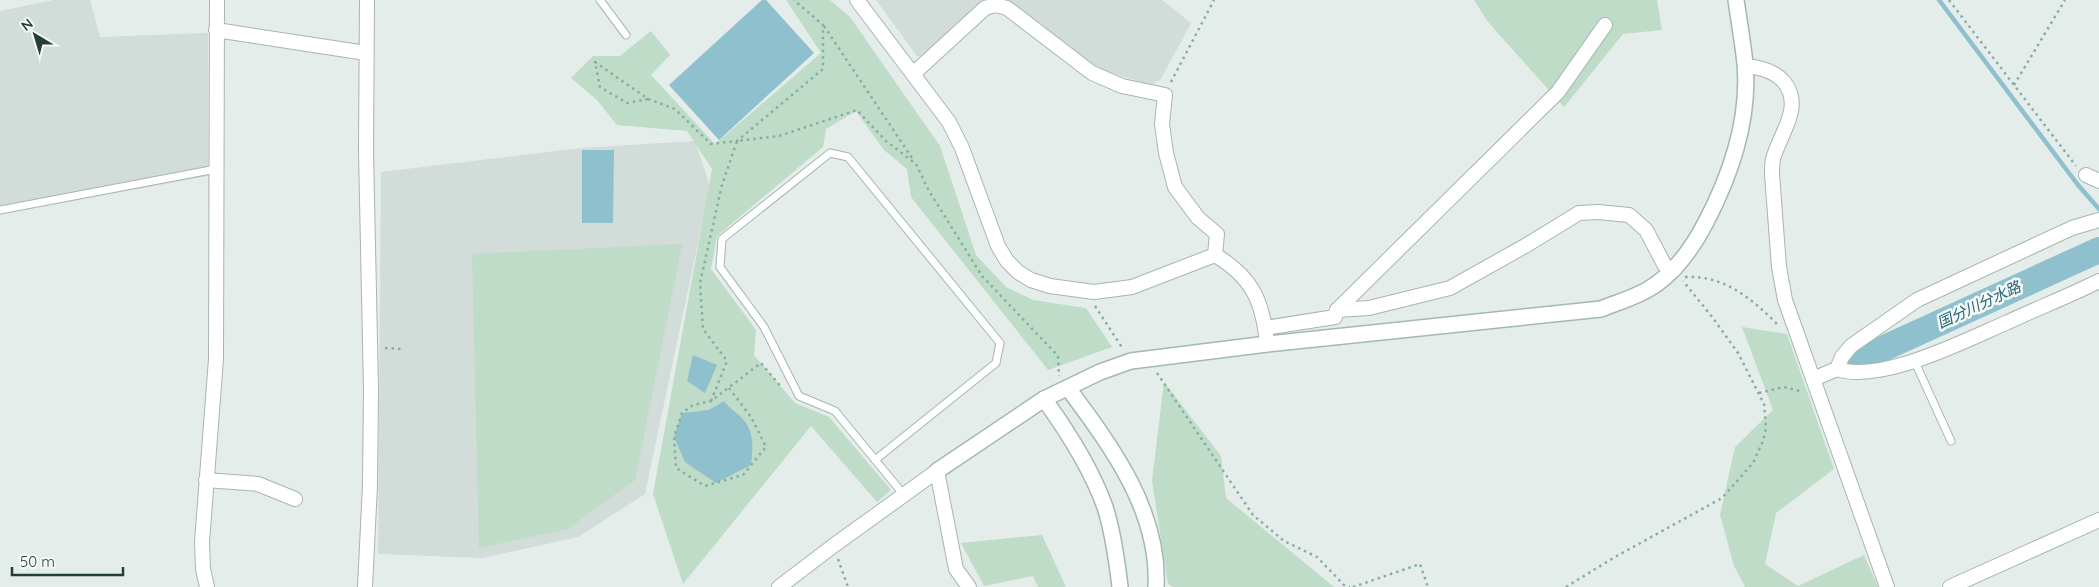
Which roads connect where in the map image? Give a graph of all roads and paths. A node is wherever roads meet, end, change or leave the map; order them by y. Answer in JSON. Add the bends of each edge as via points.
{"nodes":[{"id":1,"x":217,"y":0,"type":"edge"},
{"id":2,"x":366,"y":0,"type":"edge"},
{"id":3,"x":600,"y":0,"type":"edge"},
{"id":4,"x":794,"y":0,"type":"edge"},
{"id":5,"x":857,"y":0,"type":"edge"},
{"id":6,"x":1214,"y":0,"type":"edge"},
{"id":7,"x":1736,"y":0,"type":"edge"},
{"id":8,"x":1949,"y":0,"type":"edge"},
{"id":9,"x":2064,"y":0,"type":"edge"},
{"id":10,"x":823,"y":25,"type":"junction"},
{"id":11,"x":1605,"y":25,"type":"dead end"},
{"id":12,"x":216,"y":30,"type":"junction"},
{"id":13,"x":626,"y":35,"type":"dead end"},
{"id":14,"x":366,"y":53,"type":"junction"},
{"id":15,"x":1745,"y":66,"type":"junction"},
{"id":16,"x":913,"y":74,"type":"junction"},
{"id":17,"x":2014,"y":85,"type":"junction"},
{"id":18,"x":1165,"y":95,"type":"junction"},
{"id":19,"x":648,"y":99,"type":"junction"},
{"id":20,"x":737,"y":140,"type":"junction"},
{"id":21,"x":916,"y":164,"type":"junction"},
{"id":22,"x":216,"y":169,"type":"junction"},
{"id":23,"x":2093,"y":178,"type":"edge"},
{"id":24,"x":0,"y":210,"type":"edge"},
{"id":25,"x":2099,"y":220,"type":"edge"},
{"id":26,"x":1215,"y":255,"type":"junction"},
{"id":27,"x":1677,"y":274,"type":"junction"},
{"id":28,"x":2099,"y":281,"type":"edge"},
{"id":29,"x":1094,"y":292,"type":"junction"},
{"id":30,"x":1338,"y":310,"type":"junction"},
{"id":31,"x":1265,"y":328,"type":"junction"},
{"id":32,"x":1798,"y":340,"type":"junction"},
{"id":33,"x":1267,"y":344,"type":"junction"},
{"id":34,"x":385,"y":348,"type":"dead end"},
{"id":35,"x":402,"y":349,"type":"dead end"},
{"id":36,"x":1148,"y":359,"type":"junction"},
{"id":37,"x":1131,"y":361,"type":"junction"},
{"id":38,"x":1915,"y":362,"type":"junction"},
{"id":39,"x":1837,"y":369,"type":"junction"},
{"id":40,"x":1813,"y":379,"type":"junction"},
{"id":41,"x":1064,"y":382,"type":"junction"},
{"id":42,"x":729,"y":388,"type":"junction"},
{"id":43,"x":783,"y":390,"type":"dead end"},
{"id":44,"x":1759,"y":393,"type":"junction"},
{"id":45,"x":1819,"y":396,"type":"junction"},
{"id":46,"x":1044,"y":399,"type":"junction"},
{"id":47,"x":711,"y":401,"type":"junction"},
{"id":48,"x":1951,"y":441,"type":"dead end"},
{"id":49,"x":875,"y":460,"type":"junction"},
{"id":50,"x":937,"y":471,"type":"junction"},
{"id":51,"x":206,"y":480,"type":"junction"},
{"id":52,"x":904,"y":495,"type":"junction"},
{"id":53,"x":295,"y":499,"type":"dead end"},
{"id":54,"x":2099,"y":520,"type":"edge"},
{"id":55,"x":833,"y":546,"type":"junction"},
{"id":56,"x":206,"y":587,"type":"edge"},
{"id":57,"x":365,"y":587,"type":"edge"},
{"id":58,"x":779,"y":587,"type":"edge"},
{"id":59,"x":848,"y":587,"type":"edge"},
{"id":60,"x":969,"y":587,"type":"edge"},
{"id":61,"x":1120,"y":587,"type":"edge"},
{"id":62,"x":1156,"y":587,"type":"edge"},
{"id":63,"x":1352,"y":587,"type":"edge"},
{"id":64,"x":1428,"y":587,"type":"edge"},
{"id":65,"x":1566,"y":587,"type":"edge"},
{"id":66,"x":1887,"y":587,"type":"edge"},
{"id":67,"x":1950,"y":587,"type":"edge"}],
"edges":[{"from":1,"to":12,"type":"street"},
{"from":2,"to":14,"type":"street"},
{"from":3,"to":13,"type":"lane"},
{"from":4,"to":10,"type":"path"},
{"from":5,"to":16,"type":"street"},
{"from":6,"to":18,"type":"path"},
{"from":7,"to":15,"type":"street"},
{"from":8,"to":17,"type":"path"},
{"from":9,"to":17,"type":"path"},
{"from":10,"to":20,"type":"path","via":[[823,69]]},
{"from":10,"to":21,"type":"path"},
{"from":11,"to":30,"type":"street","via":[[1558,92]]},
{"from":12,"to":14,"type":"street"},
{"from":12,"to":22,"type":"street"},
{"from":14,"to":57,"type":"street","via":[[371,389]]},
{"from":15,"to":27,"type":"street","via":[[1742,124],[1734,157],[1722,192]]},
{"from":15,"to":32,"type":"street","via":[[1759,67],[1782,79],[1792,95],[1793,105],[1773,160],[1772,174],[1779,267],[1785,300]]},
{"from":16,"to":18,"type":"street","via":[[985,8],[995,5],[1007,8],[1092,73],[1122,86]]},
{"from":16,"to":29,"type":"street","via":[[949,122],[962,148],[998,246],[1007,261],[1031,280]]},
{"from":17,"to":23,"type":"path","via":[[2075,165]]},
{"from":18,"to":26,"type":"street","via":[[1162,124],[1175,187],[1198,218],[1217,234]]},
{"from":19,"to":19,"type":"path","via":[[618,78],[594,62],[600,87],[627,103]]},
{"from":19,"to":20,"type":"path","via":[[675,110],[711,144]]},
{"from":20,"to":21,"type":"path","via":[[779,136],[857,110],[886,141]]},
{"from":20,"to":47,"type":"path","via":[[722,185],[700,283],[703,329],[727,361]]},
{"from":21,"to":41,"type":"path","via":[[929,191],[982,276],[1058,356]]},
{"from":22,"to":24,"type":"lane"},
{"from":22,"to":51,"type":"street","via":[[216,359]]},
{"from":25,"to":39,"type":"street","via":[[2072,228],[1917,300],[1851,346]]},
{"from":26,"to":29,"type":"street","via":[[1132,287]]},
{"from":26,"to":31,"type":"street","via":[[1233,266],[1256,295]]},
{"from":27,"to":30,"type":"street","via":[[1665,266],[1646,230],[1630,215],[1579,213],[1450,288],[1369,308]]},
{"from":27,"to":32,"type":"path","via":[[1720,281],[1760,306]]},
{"from":27,"to":33,"type":"street","via":[[1601,309]]},
{"from":27,"to":44,"type":"path","via":[[1738,353]]},
{"from":28,"to":38,"type":"street"},
{"from":29,"to":37,"type":"path","via":[[1092,302]]},
{"from":30,"to":31,"type":"street","via":[[1335,317]]},
{"from":31,"to":33,"type":"street"},
{"from":32,"to":40,"type":"street"},
{"from":33,"to":36,"type":"street"},
{"from":34,"to":35,"type":"path"},
{"from":36,"to":37,"type":"street"},
{"from":36,"to":63,"type":"path","via":[[1253,515],[1284,541],[1317,557],[1344,585]]},
{"from":37,"to":41,"type":"street"},
{"from":38,"to":39,"type":"street","via":[[1847,372]]},
{"from":38,"to":48,"type":"lane"},
{"from":39,"to":40,"type":"street"},
{"from":40,"to":45,"type":"street"},
{"from":41,"to":46,"type":"street"},
{"from":41,"to":62,"type":"street","via":[[1119,460],[1146,516],[1153,545]]},
{"from":42,"to":43,"type":"path","via":[[761,363]]},
{"from":42,"to":47,"type":"path"},
{"from":42,"to":47,"type":"path","via":[[751,417],[766,446],[743,475],[705,486],[676,468],[674,437],[682,412],[693,405]]},
{"from":44,"to":45,"type":"path","via":[[1784,387]]},
{"from":44,"to":65,"type":"path","via":[[1764,404],[1766,428],[1763,441],[1752,463],[1722,498]]},
{"from":45,"to":66,"type":"street"},
{"from":46,"to":50,"type":"street"},
{"from":46,"to":61,"type":"street","via":[[1083,460],[1105,507]]},
{"from":49,"to":49,"type":"lane","via":[[835,411],[799,396],[764,328],[720,267],[722,239],[830,154],[848,157],[1000,343],[996,363]]},
{"from":49,"to":52,"type":"lane"},
{"from":50,"to":52,"type":"street"},
{"from":50,"to":60,"type":"street","via":[[956,568]]},
{"from":51,"to":53,"type":"street","via":[[258,484]]},
{"from":51,"to":56,"type":"street","via":[[202,542]]},
{"from":52,"to":55,"type":"street"},
{"from":54,"to":67,"type":"street"},
{"from":55,"to":58,"type":"street"},
{"from":55,"to":59,"type":"path"},
{"from":63,"to":64,"type":"path","via":[[1420,564]]}]}
